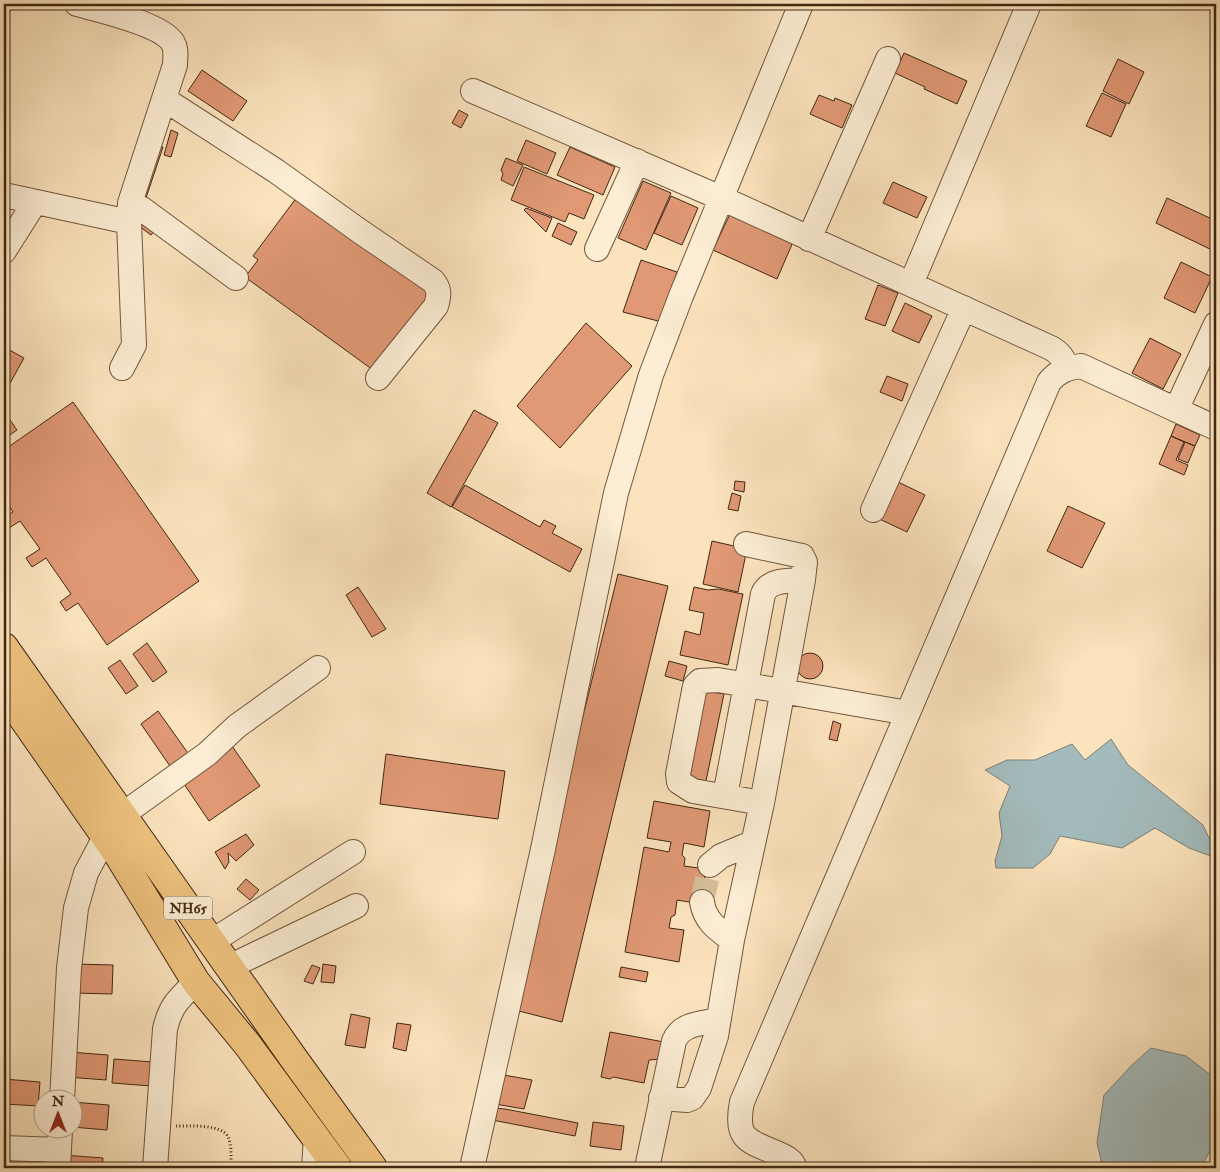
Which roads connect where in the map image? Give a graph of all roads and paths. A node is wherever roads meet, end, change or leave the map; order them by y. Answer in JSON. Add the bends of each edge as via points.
{"nodes":[{"id":1,"x":77,"y":4,"type":"edge"},
{"id":2,"x":801,"y":4,"type":"edge"},
{"id":3,"x":1029,"y":4,"type":"edge"},
{"id":4,"x":888,"y":59,"type":"dead end"},
{"id":5,"x":472,"y":91,"type":"dead end"},
{"id":6,"x":164,"y":99,"type":"junction"},
{"id":7,"x":636,"y":161,"type":"junction"},
{"id":8,"x":4,"y":195,"type":"edge"},
{"id":9,"x":721,"y":198,"type":"junction"},
{"id":10,"x":35,"y":202,"type":"junction"},
{"id":11,"x":130,"y":213,"type":"junction"},
{"id":12,"x":810,"y":239,"type":"junction"},
{"id":13,"x":597,"y":250,"type":"dead end"},
{"id":14,"x":4,"y":251,"type":"edge"},
{"id":15,"x":236,"y":278,"type":"dead end"},
{"id":16,"x":911,"y":284,"type":"junction"},
{"id":17,"x":964,"y":308,"type":"junction"},
{"id":18,"x":1216,"y":324,"type":"edge"},
{"id":19,"x":122,"y":368,"type":"dead end"},
{"id":20,"x":1067,"y":368,"type":"junction"},
{"id":21,"x":378,"y":378,"type":"dead end"},
{"id":22,"x":1176,"y":410,"type":"junction"},
{"id":23,"x":1216,"y":428,"type":"edge"},
{"id":24,"x":873,"y":510,"type":"dead end"},
{"id":25,"x":746,"y":544,"type":"dead end"},
{"id":26,"x":803,"y":580,"type":"junction"},
{"id":27,"x":4,"y":647,"type":"edge"},
{"id":28,"x":318,"y":668,"type":"dead end"},
{"id":29,"x":747,"y":685,"type":"junction"},
{"id":30,"x":4,"y":690,"type":"edge"},
{"id":31,"x":783,"y":692,"type":"junction"},
{"id":32,"x":908,"y":713,"type":"junction"},
{"id":33,"x":725,"y":796,"type":"junction"},
{"id":34,"x":762,"y":802,"type":"junction"},
{"id":35,"x":122,"y":815,"type":"junction"},
{"id":36,"x":105,"y":836,"type":"junction"},
{"id":37,"x":752,"y":843,"type":"junction"},
{"id":38,"x":353,"y":852,"type":"dead end"},
{"id":39,"x":710,"y":866,"type":"tunnel mouth"},
{"id":40,"x":702,"y":902,"type":"tunnel mouth"},
{"id":41,"x":356,"y":906,"type":"dead end"},
{"id":42,"x":732,"y":940,"type":"junction"},
{"id":43,"x":212,"y":942,"type":"junction"},
{"id":44,"x":229,"y":967,"type":"junction"},
{"id":45,"x":196,"y":982,"type":"junction"},
{"id":46,"x":718,"y":1020,"type":"junction"},
{"id":47,"x":63,"y":1090,"type":"edge"},
{"id":48,"x":661,"y":1098,"type":"junction"},
{"id":49,"x":158,"y":1126,"type":"junction"},
{"id":50,"x":316,"y":1137,"type":"junction"},
{"id":51,"x":4,"y":1148,"type":"edge"},
{"id":52,"x":59,"y":1149,"type":"edge"},
{"id":53,"x":155,"y":1168,"type":"edge"},
{"id":54,"x":232,"y":1168,"type":"edge"},
{"id":55,"x":314,"y":1168,"type":"edge"},
{"id":56,"x":338,"y":1168,"type":"edge"},
{"id":57,"x":373,"y":1168,"type":"edge"},
{"id":58,"x":472,"y":1168,"type":"edge"},
{"id":59,"x":647,"y":1168,"type":"edge"},
{"id":60,"x":795,"y":1168,"type":"edge"}],
"edges":[{"from":1,"to":6,"type":"street","via":[[149,26],[169,38],[176,52],[175,65]]},
{"from":2,"to":9,"type":"street"},
{"from":3,"to":16,"type":"street"},
{"from":4,"to":12,"type":"street"},
{"from":5,"to":7,"type":"street"},
{"from":6,"to":11,"type":"street"},
{"from":6,"to":21,"type":"street","via":[[276,171],[437,286],[436,306]]},
{"from":7,"to":9,"type":"street"},
{"from":7,"to":13,"type":"street"},
{"from":8,"to":10,"type":"street"},
{"from":9,"to":12,"type":"street"},
{"from":9,"to":58,"type":"street","via":[[650,375],[616,493],[543,849]]},
{"from":10,"to":11,"type":"street"},
{"from":10,"to":14,"type":"street"},
{"from":11,"to":15,"type":"street","via":[[142,209]]},
{"from":11,"to":19,"type":"street","via":[[134,345]]},
{"from":12,"to":16,"type":"street"},
{"from":16,"to":17,"type":"street"},
{"from":17,"to":20,"type":"street","via":[[1058,353]]},
{"from":17,"to":24,"type":"street"},
{"from":18,"to":22,"type":"street"},
{"from":20,"to":22,"type":"street","via":[[1081,366]]},
{"from":20,"to":32,"type":"street","via":[[1055,374],[1049,382]]},
{"from":22,"to":23,"type":"street"},
{"from":25,"to":26,"type":"street","via":[[802,556],[805,562]]},
{"from":26,"to":29,"type":"street","via":[[772,584],[764,590]]},
{"from":26,"to":31,"type":"street"},
{"from":27,"to":35,"type":"highway","number":"NH65"},
{"from":28,"to":35,"type":"street"},
{"from":29,"to":31,"type":"street"},
{"from":29,"to":33,"type":"street"},
{"from":29,"to":33,"type":"street","via":[[718,680],[700,681],[696,686],[678,774],[680,782],[693,792]]},
{"from":30,"to":36,"type":"highway","number":"NH65"},
{"from":31,"to":32,"type":"street"},
{"from":31,"to":34,"type":"street"},
{"from":32,"to":60,"type":"street","via":[[742,1102],[740,1129],[746,1139],[785,1157]]},
{"from":33,"to":34,"type":"street"},
{"from":34,"to":37,"type":"street"},
{"from":35,"to":43,"type":"highway","number":"NH65"},
{"from":36,"to":45,"type":"highway","number":"NH65"},
{"from":36,"to":47,"type":"street","via":[[86,873],[76,908],[69,968]]},
{"from":37,"to":39,"type":"street","via":[[721,856]]},
{"from":37,"to":42,"type":"street"},
{"from":38,"to":43,"type":"street"},
{"from":40,"to":42,"type":"street","via":[[707,919]]},
{"from":41,"to":44,"type":"street"},
{"from":42,"to":46,"type":"street"},
{"from":43,"to":44,"type":"highway","number":"NH65"},
{"from":44,"to":57,"type":"highway","number":"NH65"},
{"from":45,"to":49,"type":"street","via":[[174,1004],[168,1016]]},
{"from":45,"to":50,"type":"highway","number":"NH65"},
{"from":46,"to":48,"type":"street","via":[[691,1026],[677,1034]]},
{"from":46,"to":48,"type":"street","via":[[716,1036],[696,1094],[687,1100]]},
{"from":48,"to":59,"type":"street"},
{"from":49,"to":53,"type":"street"},
{"from":49,"to":54,"type":"path","via":[[214,1128],[225,1132],[229,1137]]},
{"from":50,"to":55,"type":"street"},
{"from":50,"to":56,"type":"highway","number":"NH65"},
{"from":51,"to":52,"type":"street"}]}
